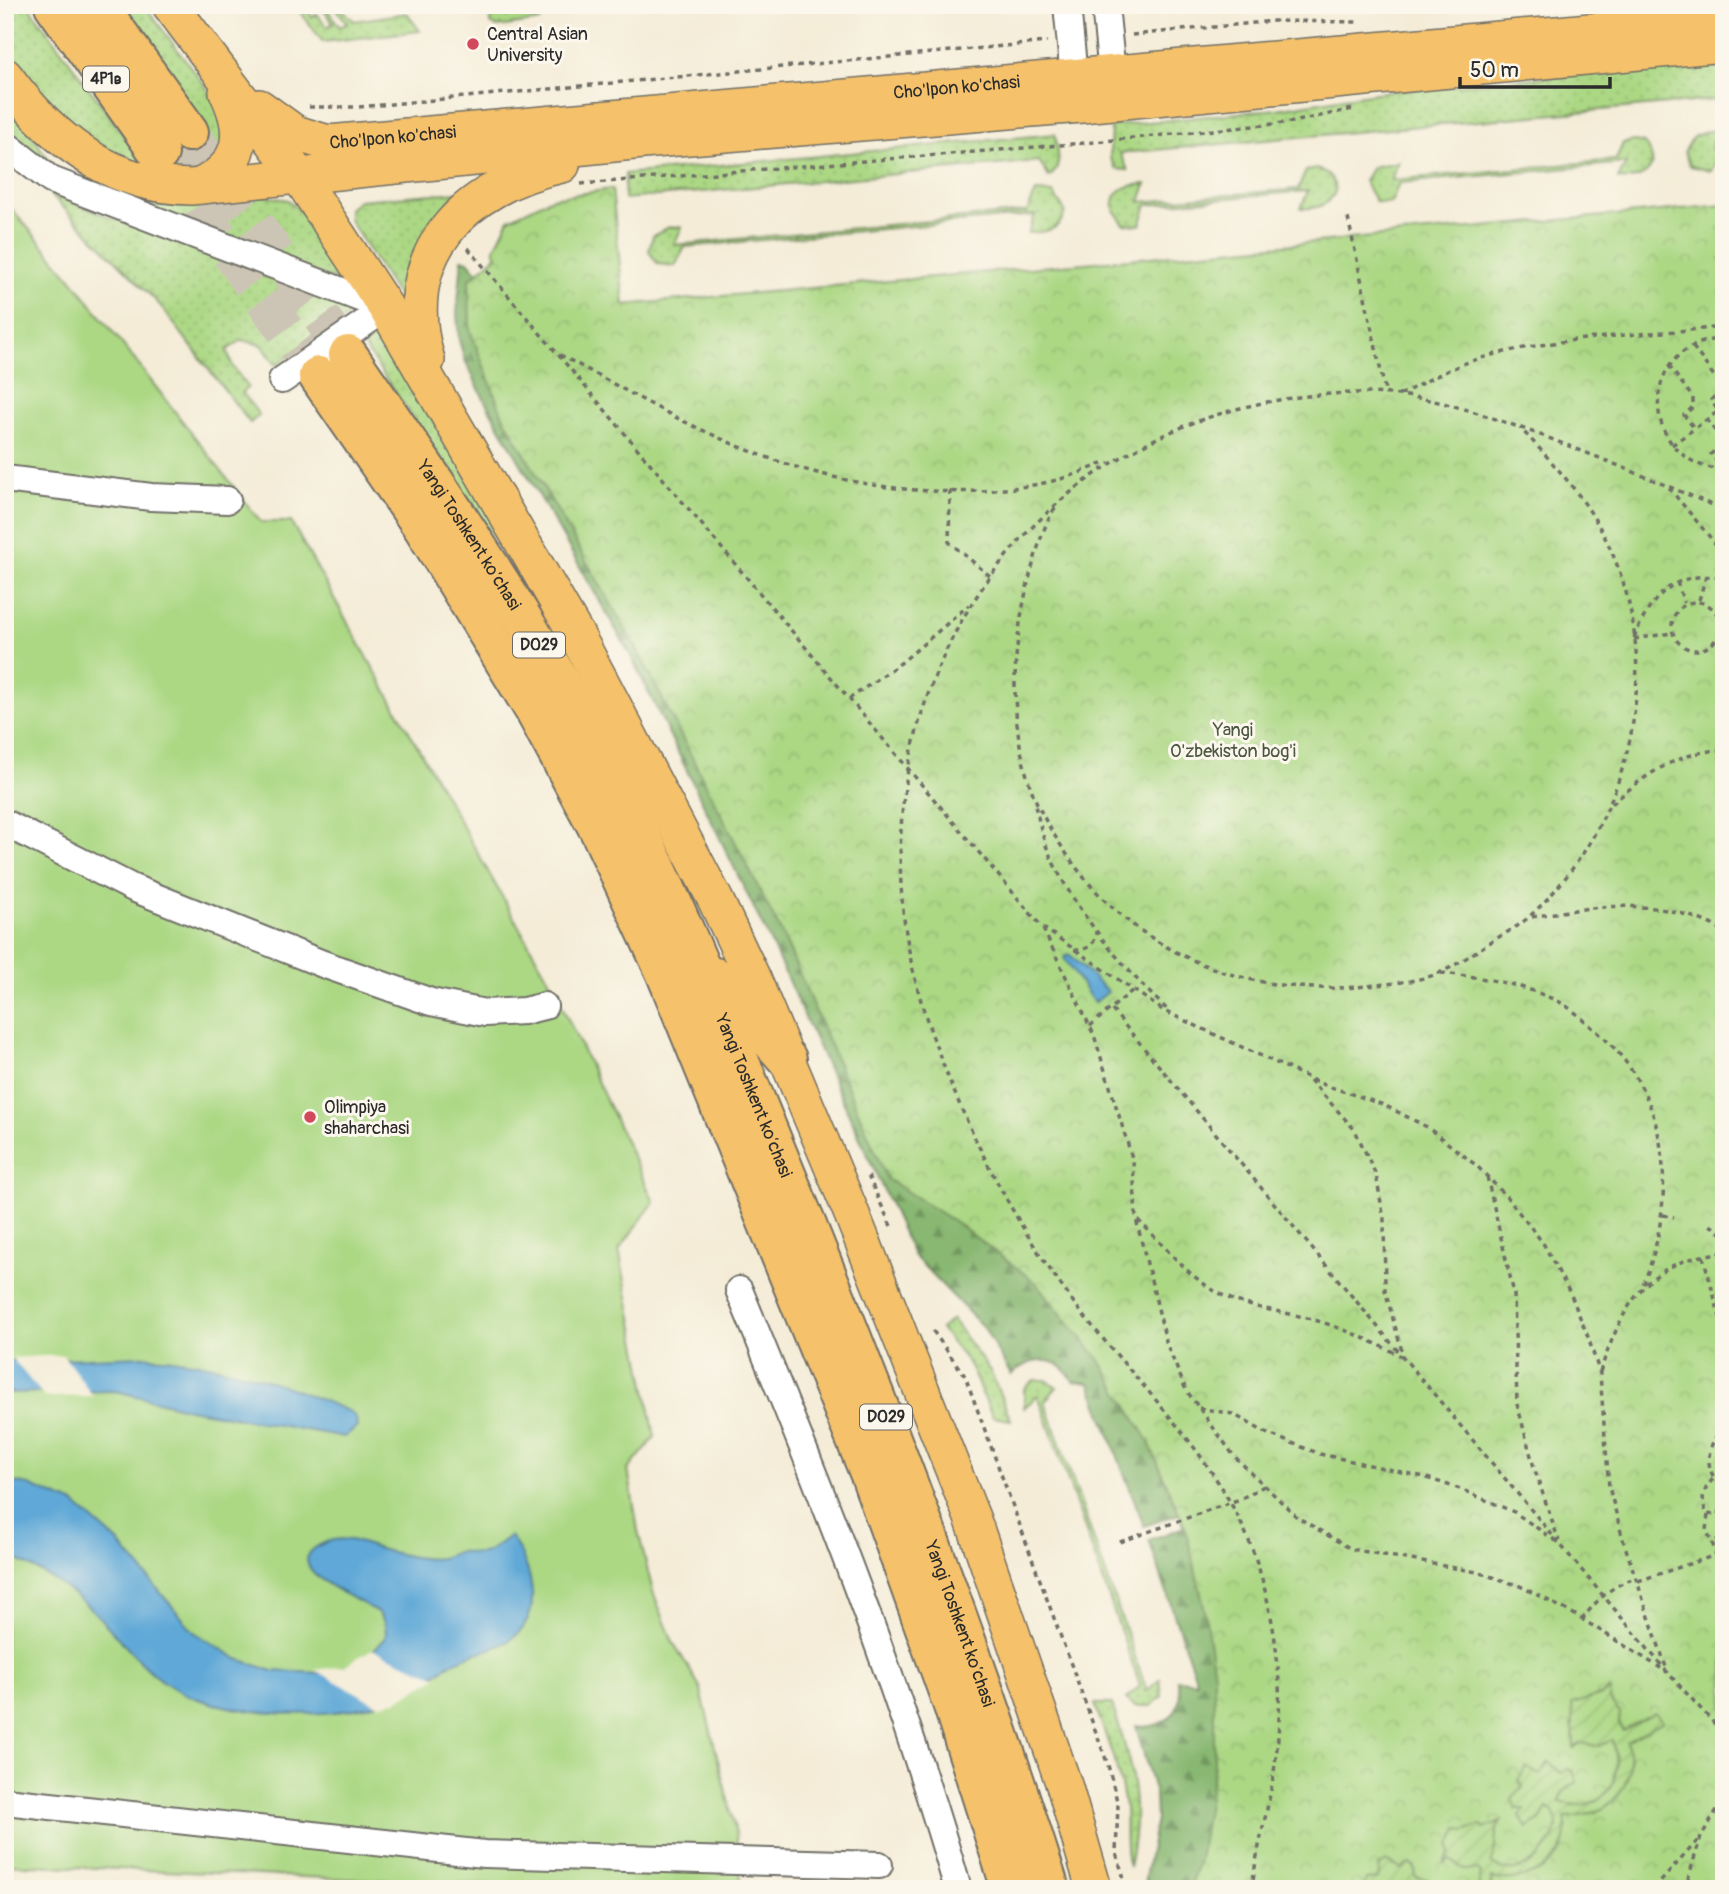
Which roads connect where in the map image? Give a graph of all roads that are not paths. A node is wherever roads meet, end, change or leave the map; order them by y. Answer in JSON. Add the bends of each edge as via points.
{"nodes":[{"id":1,"x":54,"y":5,"type":"edge"},
{"id":2,"x":98,"y":5,"type":"edge"},
{"id":3,"x":170,"y":5,"type":"edge"},
{"id":4,"x":1067,"y":5,"type":"edge"},
{"id":5,"x":1105,"y":5,"type":"edge"},
{"id":6,"x":1724,"y":19,"type":"edge"},
{"id":7,"x":1724,"y":44,"type":"edge"},
{"id":8,"x":215,"y":66,"type":"junction"},
{"id":9,"x":1111,"y":74,"type":"junction"},
{"id":10,"x":5,"y":76,"type":"edge"},
{"id":11,"x":1078,"y":91,"type":"junction"},
{"id":12,"x":756,"y":132,"type":"junction"},
{"id":13,"x":5,"y":144,"type":"edge"},
{"id":14,"x":299,"y":176,"type":"junction"},
{"id":15,"x":200,"y":186,"type":"junction"},
{"id":16,"x":386,"y":308,"type":"junction"},
{"id":17,"x":348,"y":355,"type":"tunnel mouth"},
{"id":18,"x":300,"y":378,"type":"joint"},
{"id":19,"x":454,"y":424,"type":"junction"},
{"id":20,"x":5,"y":479,"type":"edge"},
{"id":21,"x":227,"y":500,"type":"dead end"},
{"id":22,"x":5,"y":823,"type":"edge"},
{"id":23,"x":695,"y":954,"type":"junction"},
{"id":24,"x":544,"y":1006,"type":"dead end"},
{"id":25,"x":787,"y":1059,"type":"junction"},
{"id":26,"x":739,"y":1290,"type":"dead end"},
{"id":27,"x":5,"y":1801,"type":"edge"},
{"id":28,"x":879,"y":1865,"type":"dead end"},
{"id":29,"x":1109,"y":1884,"type":"edge"},
{"id":30,"x":958,"y":1889,"type":"edge"},
{"id":31,"x":1011,"y":1889,"type":"edge"},
{"id":32,"x":1049,"y":1889,"type":"edge"}],
"edges":[{"from":1,"to":2,"type":"highway","number":"4Р1в","via":[[174,142]]},
{"from":3,"to":8,"type":"main road"},
{"from":4,"to":11,"type":"lane"},
{"from":5,"to":9,"type":"lane"},
{"from":6,"to":9,"type":"main road","name":"Cho'lpon ko'chasi"},
{"from":7,"to":11,"type":"main road","name":"Cho'lpon ko'chasi"},
{"from":8,"to":11,"type":"main road","name":"Cho'lpon ko'chasi","via":[[280,124],[328,143]]},
{"from":8,"to":14,"type":"main road"},
{"from":8,"to":15,"type":"main road","via":[[235,109],[239,138],[227,167]]},
{"from":9,"to":11,"type":"main road","name":"Cho'lpon ko'chasi"},
{"from":10,"to":15,"type":"main road","name":"Cho'lpon ko'chasi","via":[[45,125],[89,159],[137,180]]},
{"from":11,"to":12,"type":"main road","name":"Cho'lpon ko'chasi"},
{"from":12,"to":14,"type":"main road","name":"Cho'lpon ko'chasi"},
{"from":12,"to":19,"type":"main road","via":[[529,173],[489,193],[459,216],[427,260],[417,307],[427,359]]},
{"from":13,"to":16,"type":"lane","via":[[51,180]]},
{"from":14,"to":15,"type":"main road","name":"Cho'lpon ko'chasi"},
{"from":14,"to":16,"type":"main road"},
{"from":16,"to":18,"type":"lane"},
{"from":16,"to":19,"type":"main road"},
{"from":17,"to":23,"type":"highway","name":"Yangi Toshkent ko‘chasi","number":"D029","via":[[458,515],[545,656],[631,812]]},
{"from":18,"to":31,"type":"highway","name":"Yangi Toshkent ko‘chasi","number":"D029","via":[[424,529],[533,708],[600,832],[666,974],[870,1475],[953,1706]]},
{"from":19,"to":25,"type":"main road","via":[[576,634],[659,789]]},
{"from":20,"to":21,"type":"lane","via":[[150,497]]},
{"from":22,"to":24,"type":"lane","via":[[134,888],[431,1002],[485,1013]]},
{"from":23,"to":25,"type":"highway"},
{"from":23,"to":32,"type":"highway","name":"Yangi Toshkent ko‘chasi","number":"D029","via":[[904,1464]]},
{"from":25,"to":29,"type":"main road","via":[[893,1314]]},
{"from":26,"to":30,"type":"lane","via":[[872,1627]]},
{"from":27,"to":28,"type":"lane","via":[[484,1854]]}]}
